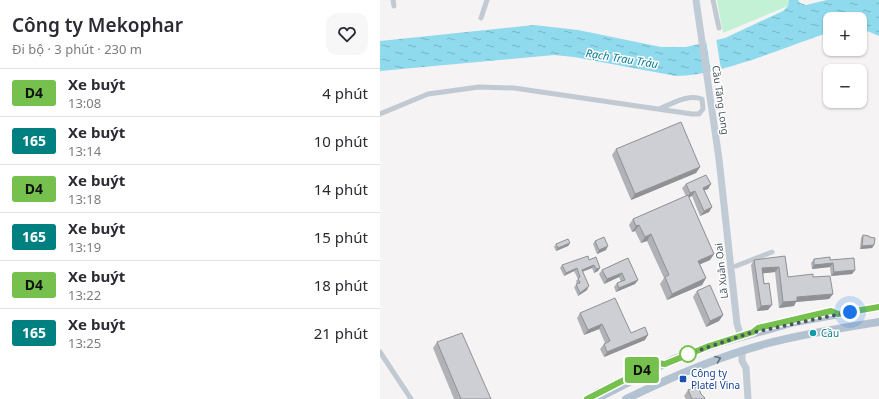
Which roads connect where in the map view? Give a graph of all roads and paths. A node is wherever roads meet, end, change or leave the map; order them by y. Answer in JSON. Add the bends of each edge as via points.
{"nodes":[{"id":1,"x":393,"y":0,"type":"edge"},
{"id":2,"x":487,"y":0,"type":"edge"},
{"id":3,"x":696,"y":0,"type":"edge"},
{"id":4,"x":713,"y":0,"type":"edge"},
{"id":5,"x":394,"y":6,"type":"dead end"},
{"id":6,"x":481,"y":18,"type":"dead end"},
{"id":7,"x":719,"y":28,"type":"dead end"},
{"id":8,"x":661,"y":108,"type":"junction"},
{"id":9,"x":380,"y":114,"type":"edge"},
{"id":10,"x":724,"y":203,"type":"joint"},
{"id":11,"x":772,"y":252,"type":"dead end"},
{"id":12,"x":736,"y":266,"type":"dead end"},
{"id":13,"x":879,"y":307,"type":"edge"},
{"id":14,"x":879,"y":322,"type":"edge"},
{"id":15,"x":741,"y":336,"type":"junction"},
{"id":16,"x":742,"y":351,"type":"junction"},
{"id":17,"x":380,"y":352,"type":"edge"},
{"id":18,"x":665,"y":364,"type":"junction"},
{"id":19,"x":644,"y":390,"type":"junction"},
{"id":20,"x":411,"y":399,"type":"edge"},
{"id":21,"x":587,"y":399,"type":"edge"},
{"id":22,"x":596,"y":399,"type":"edge"},
{"id":23,"x":626,"y":399,"type":"edge"},
{"id":24,"x":635,"y":399,"type":"edge"},
{"id":25,"x":748,"y":399,"type":"edge"}],
"edges":[{"from":1,"to":5,"type":"street"},
{"from":2,"to":6,"type":"street"},
{"from":3,"to":10,"type":"main road","name":"Cầu Tăng Long","via":[[716,129]]},
{"from":4,"to":7,"type":"street"},
{"from":8,"to":8,"type":"street","via":[[692,114],[699,114],[703,109],[702,99],[694,97]]},
{"from":8,"to":9,"type":"street","via":[[514,88],[479,87],[428,94]]},
{"from":10,"to":15,"type":"main road","name":"Lã Xuân Oai","via":[[737,324]]},
{"from":11,"to":12,"type":"street"},
{"from":13,"to":15,"type":"main road"},
{"from":14,"to":16,"type":"main road","via":[[798,335]]},
{"from":15,"to":16,"type":"main road"},
{"from":15,"to":18,"type":"main road"},
{"from":19,"to":16,"type":"main road","one_way":true,"via":[[672,376]]},
{"from":16,"to":25,"type":"main road"},
{"from":17,"to":20,"type":"street"},
{"from":18,"to":21,"type":"main road","via":[[657,363]]},
{"from":18,"to":22,"type":"main road"},
{"from":19,"to":23,"type":"main road"},
{"from":19,"to":24,"type":"main road"}]}
